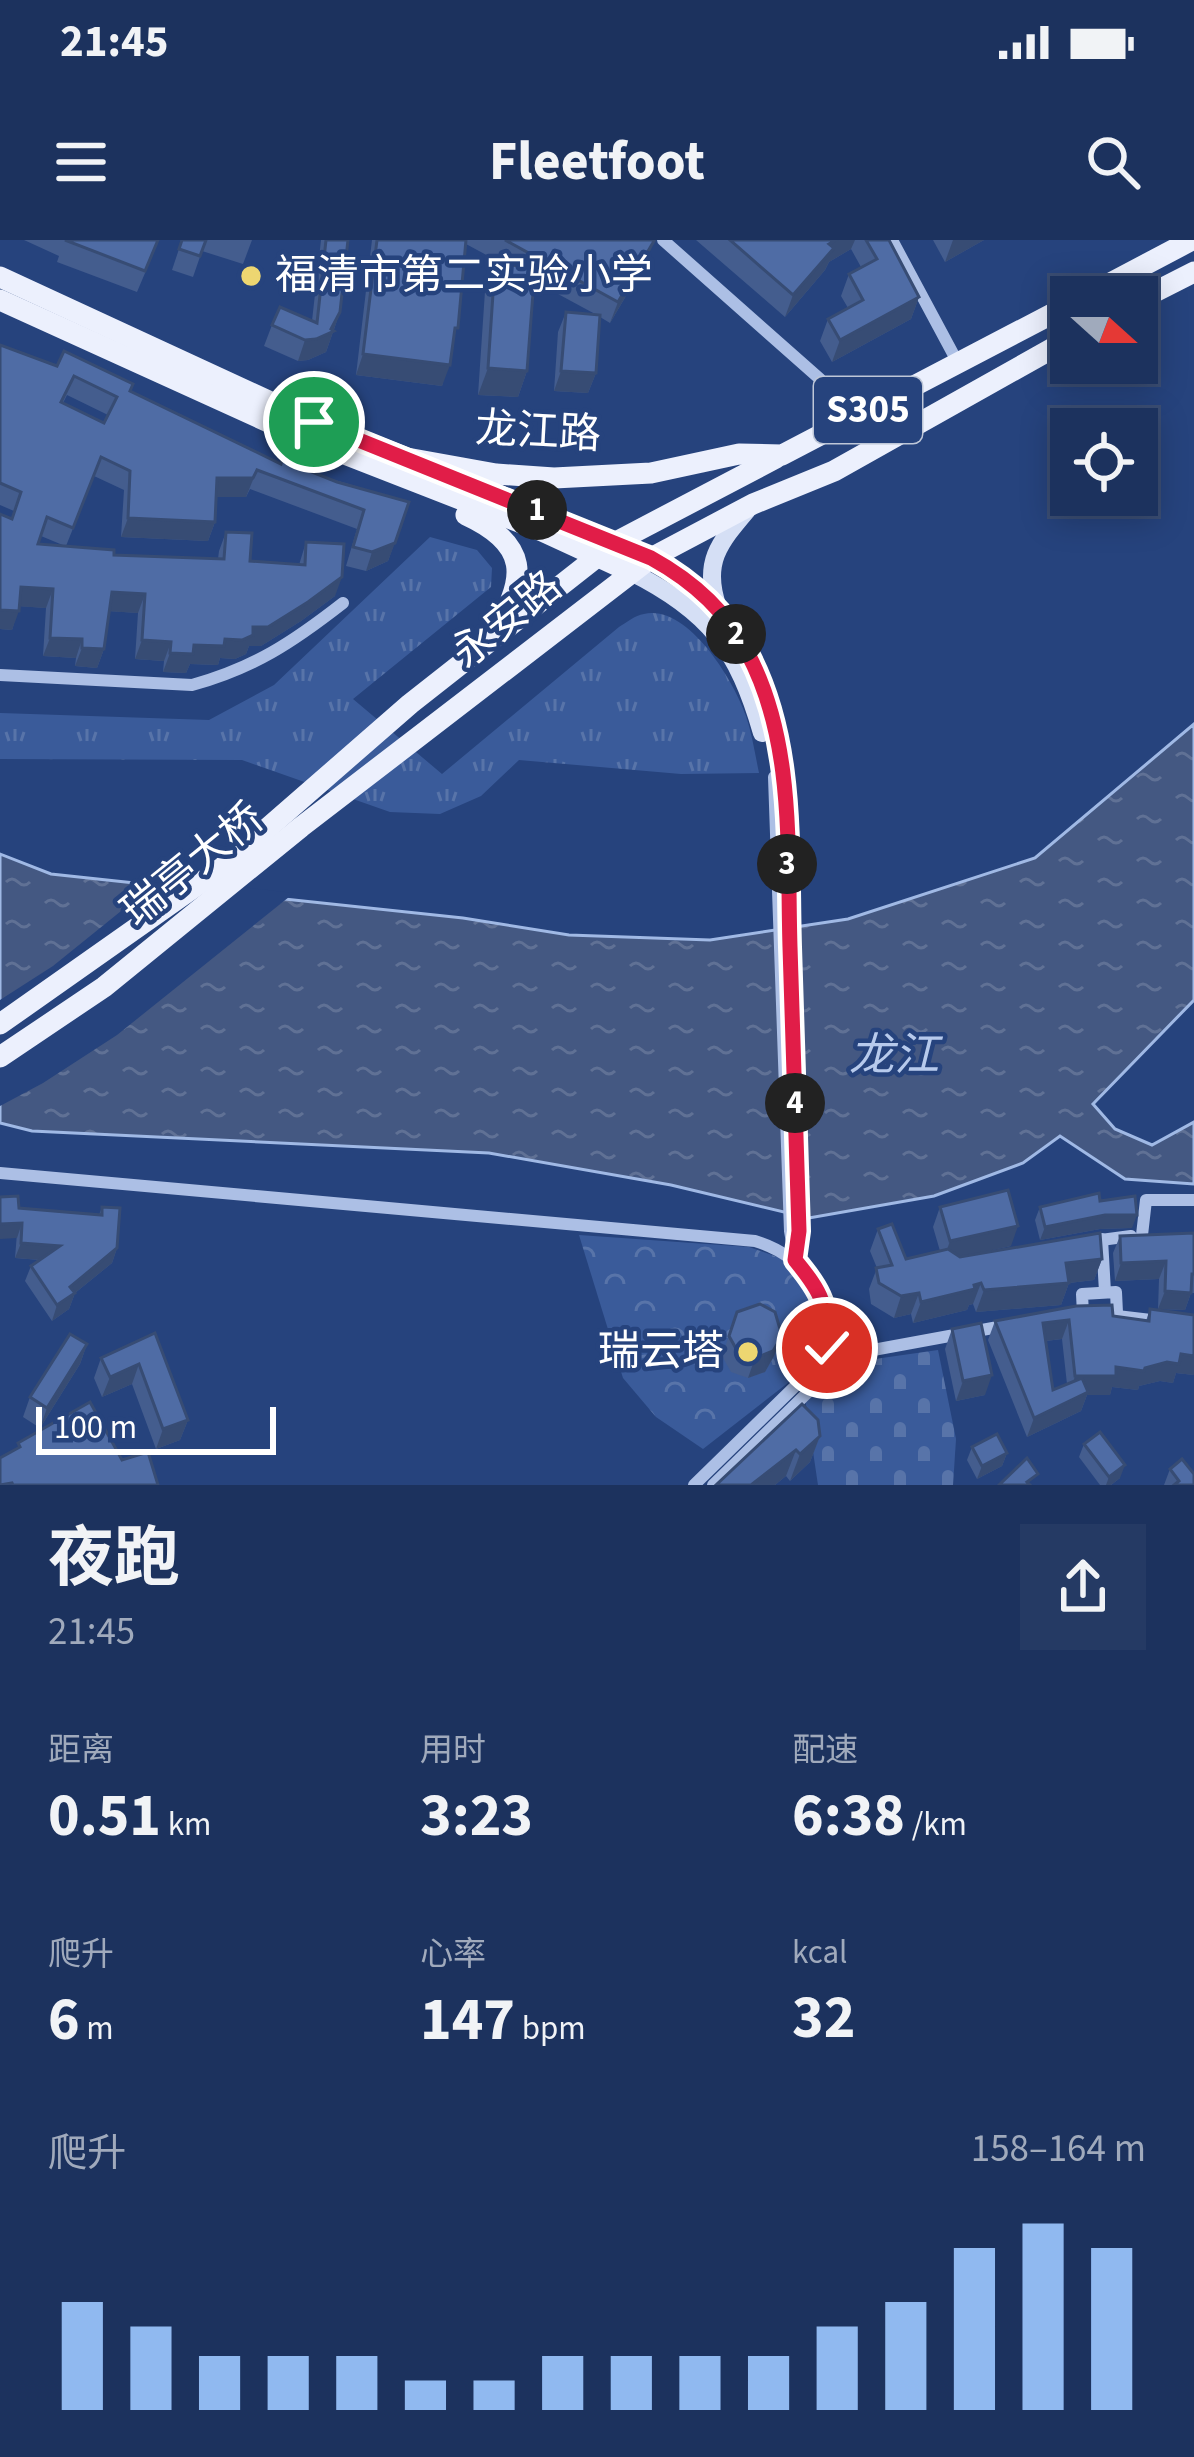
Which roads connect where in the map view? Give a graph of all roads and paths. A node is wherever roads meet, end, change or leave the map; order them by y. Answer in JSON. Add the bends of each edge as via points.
{"nodes":[{"id":1,"x":663,"y":240,"type":"edge"},
{"id":2,"x":892,"y":240,"type":"edge"},
{"id":3,"x":1192,"y":240,"type":"edge"},
{"id":4,"x":1194,"y":272,"type":"edge"},
{"id":5,"x":1124,"y":276,"type":"edge"},
{"id":6,"x":0,"y":277,"type":"edge"},
{"id":7,"x":1158,"y":291,"type":"edge"},
{"id":8,"x":0,"y":300,"type":"edge"},
{"id":9,"x":1050,"y":315,"type":"edge"},
{"id":10,"x":1050,"y":350,"type":"edge"},
{"id":11,"x":958,"y":363,"type":"junction"},
{"id":12,"x":820,"y":379,"type":"dead end"},
{"id":13,"x":782,"y":455,"type":"junction"},
{"id":14,"x":407,"y":458,"type":"junction"},
{"id":15,"x":433,"y":489,"type":"junction"},
{"id":16,"x":753,"y":503,"type":"junction"},
{"id":17,"x":608,"y":550,"type":"junction"},
{"id":18,"x":651,"y":558,"type":"junction"},
{"id":19,"x":631,"y":572,"type":"junction"},
{"id":20,"x":343,"y":603,"type":"dead end"},
{"id":21,"x":720,"y":612,"type":"junction"},
{"id":22,"x":487,"y":644,"type":"junction"},
{"id":23,"x":0,"y":675,"type":"edge"},
{"id":24,"x":410,"y":704,"type":"joint"},
{"id":25,"x":433,"y":730,"type":"joint"},
{"id":26,"x":780,"y":777,"type":"junction"},
{"id":27,"x":0,"y":1024,"type":"edge"},
{"id":28,"x":0,"y":1058,"type":"edge"},
{"id":29,"x":0,"y":1173,"type":"edge"},
{"id":30,"x":1194,"y":1199,"type":"edge"},
{"id":31,"x":1142,"y":1234,"type":"junction"},
{"id":32,"x":1159,"y":1236,"type":"edge"},
{"id":33,"x":1102,"y":1239,"type":"junction"},
{"id":34,"x":1064,"y":1247,"type":"edge"},
{"id":35,"x":795,"y":1260,"type":"junction"},
{"id":36,"x":1105,"y":1292,"type":"junction"},
{"id":37,"x":1117,"y":1313,"type":"junction"},
{"id":38,"x":1068,"y":1314,"type":"edge"},
{"id":39,"x":1083,"y":1314,"type":"junction"},
{"id":40,"x":1024,"y":1322,"type":"edge"},
{"id":41,"x":1194,"y":1325,"type":"edge"},
{"id":42,"x":694,"y":1485,"type":"edge"},
{"id":43,"x":713,"y":1485,"type":"edge"}],
"edges":[{"from":1,"to":12,"type":"street"},
{"from":2,"to":11,"type":"street"},
{"from":3,"to":5,"type":"main road"},
{"from":4,"to":7,"type":"main road"},
{"from":6,"to":14,"type":"main road","name":"龙江路","number":"S305"},
{"from":8,"to":15,"type":"main road","name":"龙江路"},
{"from":9,"to":11,"type":"main road","name":"龙江路","number":"S305"},
{"from":10,"to":16,"type":"main road","number":"S305","via":[[834,472]]},
{"from":11,"to":13,"type":"main road","name":"龙江路","number":"S305"},
{"from":13,"to":14,"type":"main road","name":"龙江路","number":"S305","via":[[554,478]]},
{"from":13,"to":17,"type":"main road","name":"永安路"},
{"from":14,"to":17,"type":"main road"},
{"from":15,"to":17,"type":"main road","name":"龙江路"},
{"from":15,"to":22,"type":"main road","via":[[488,525],[517,561],[513,602]]},
{"from":16,"to":18,"type":"main road","name":"永安路"},
{"from":16,"to":21,"type":"street","via":[[714,558],[709,576]]},
{"from":17,"to":18,"type":"main road"},
{"from":17,"to":19,"type":"main road"},
{"from":17,"to":22,"type":"main road","name":"永安路"},
{"from":18,"to":19,"type":"main road","name":"永安路"},
{"from":18,"to":21,"type":"street"},
{"from":19,"to":25,"type":"main road","name":"永安路"},
{"from":19,"to":26,"type":"street","via":[[692,608],[734,657]]},
{"from":20,"to":23,"type":"street","via":[[283,650],[192,685]]},
{"from":21,"to":26,"type":"street","via":[[762,687]]},
{"from":22,"to":24,"type":"main road","name":"永安路"},
{"from":24,"to":27,"type":"main road","name":"瑞亭大桥","via":[[224,867]]},
{"from":25,"to":28,"type":"main road","name":"瑞亭大桥","via":[[104,987]]},
{"from":26,"to":35,"type":"street"},
{"from":29,"to":35,"type":"street","via":[[755,1240]]},
{"from":30,"to":31,"type":"street","via":[[1146,1200]]},
{"from":31,"to":32,"type":"street"},
{"from":31,"to":33,"type":"street"},
{"from":33,"to":34,"type":"street"},
{"from":33,"to":36,"type":"street"},
{"from":35,"to":42,"type":"street","via":[[822,1292],[824,1358]]},
{"from":36,"to":37,"type":"street","via":[[1116,1292]]},
{"from":36,"to":39,"type":"street","via":[[1082,1294]]},
{"from":37,"to":39,"type":"street"},
{"from":37,"to":41,"type":"street"},
{"from":38,"to":39,"type":"street"},
{"from":40,"to":43,"type":"street","via":[[846,1355]]}]}
